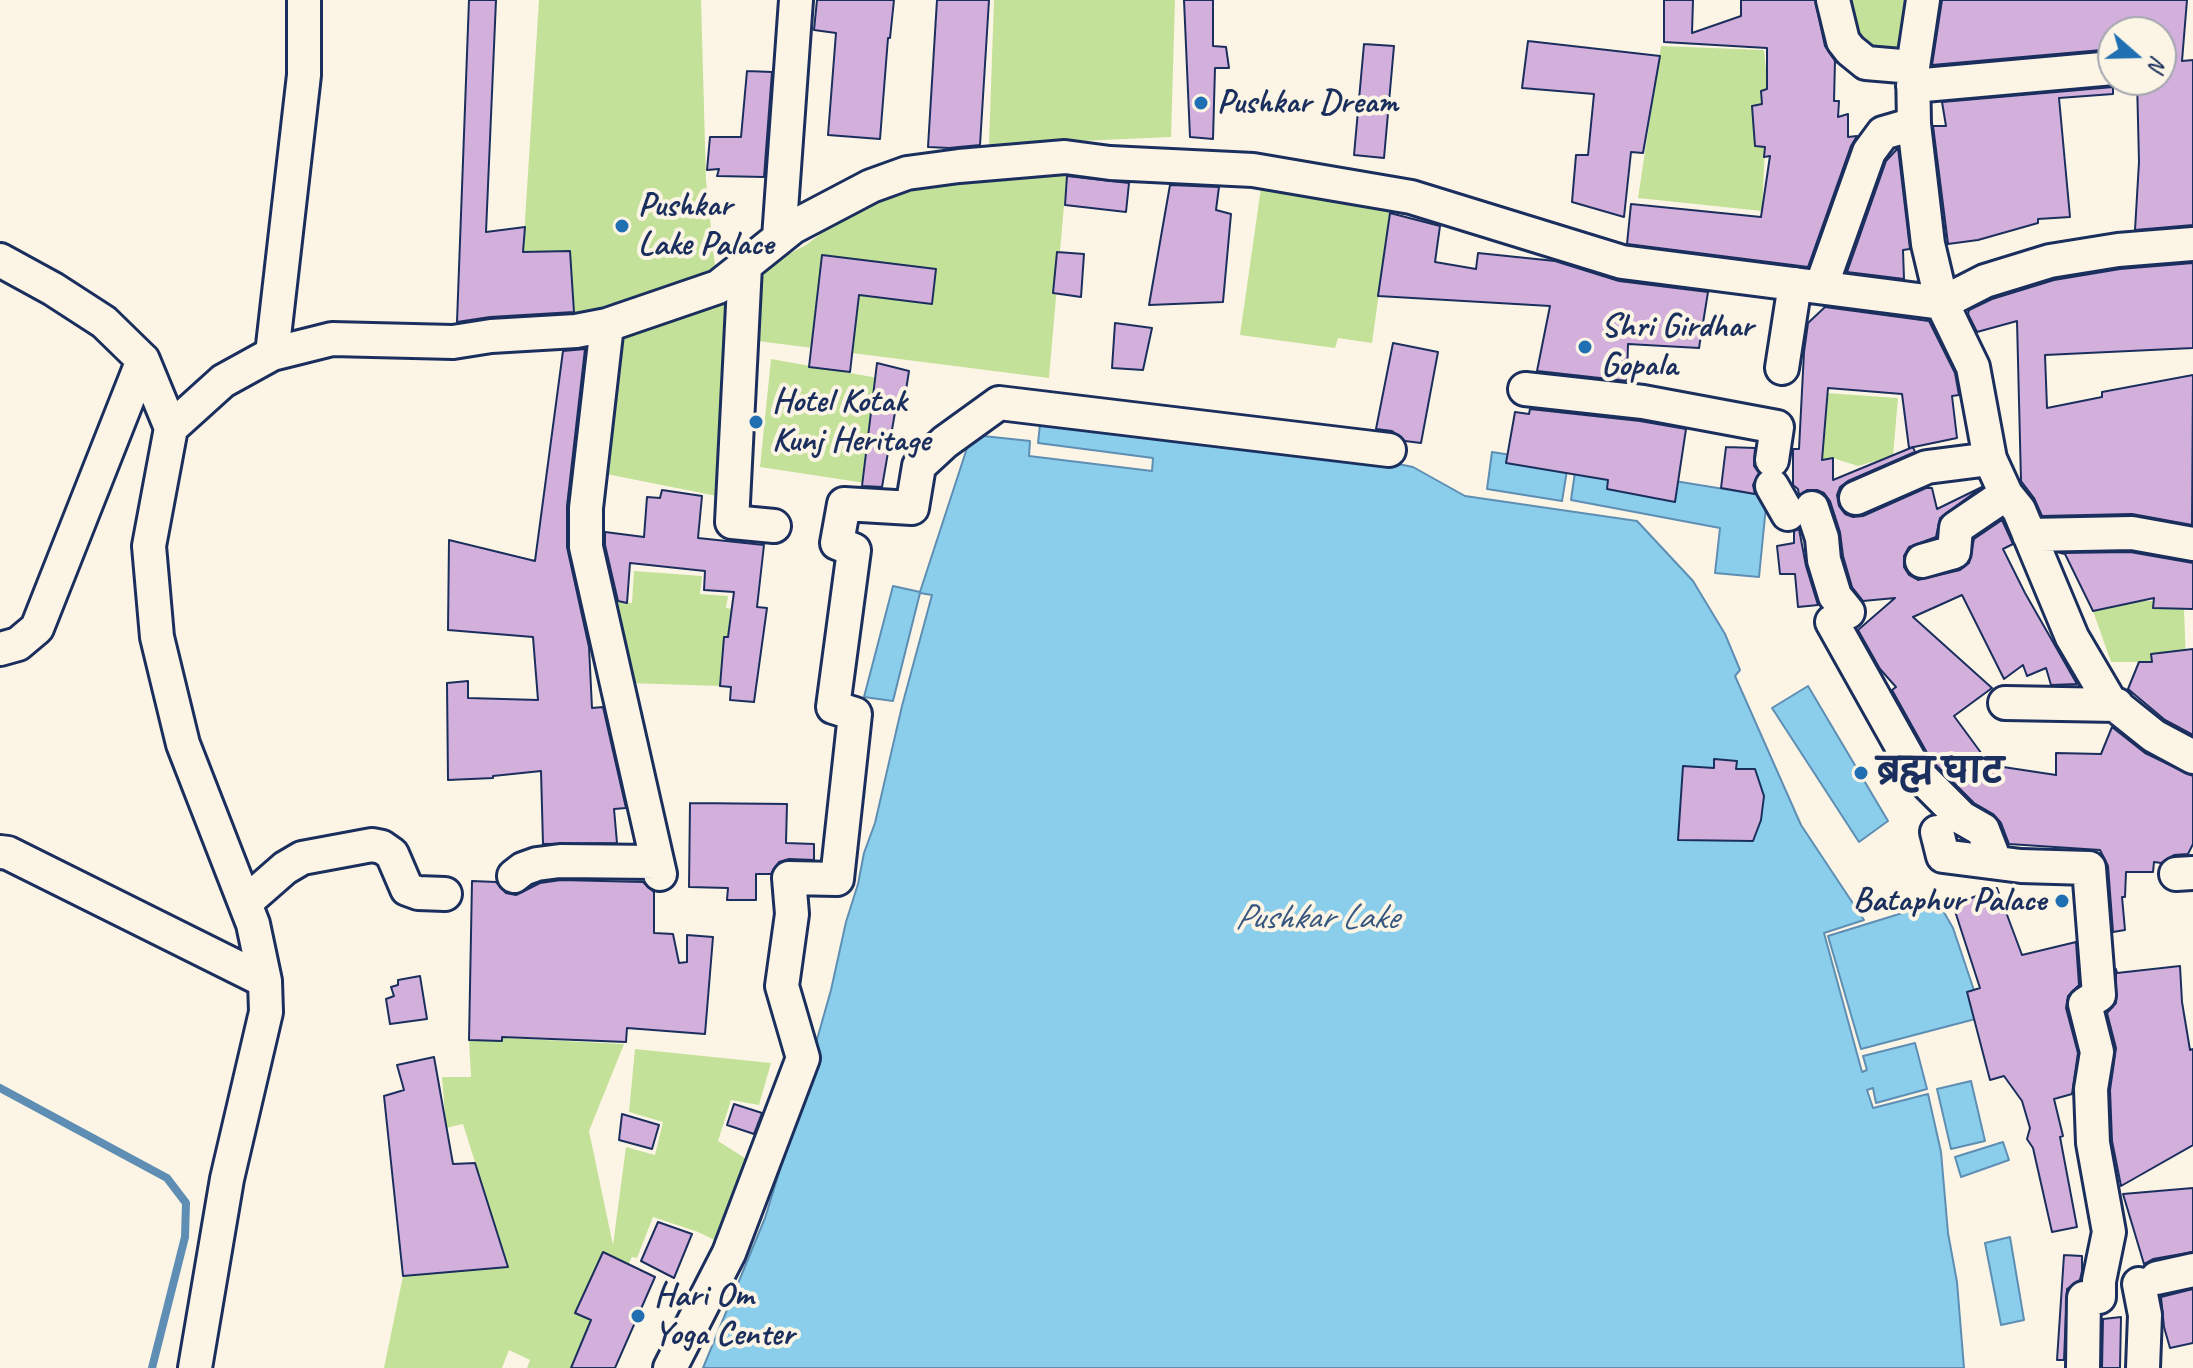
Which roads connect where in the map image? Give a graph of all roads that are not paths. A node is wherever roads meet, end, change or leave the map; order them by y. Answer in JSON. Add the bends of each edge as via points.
{"nodes":[{"id":1,"x":304,"y":0,"type":"edge"},
{"id":2,"x":796,"y":0,"type":"edge"},
{"id":3,"x":1833,"y":0,"type":"edge"},
{"id":4,"x":1923,"y":0,"type":"edge"},
{"id":5,"x":2097,"y":69,"type":"edge"},
{"id":6,"x":1913,"y":77,"type":"junction"},
{"id":7,"x":1914,"y":124,"type":"junction"},
{"id":8,"x":779,"y":238,"type":"junction"},
{"id":9,"x":2193,"y":244,"type":"edge"},
{"id":10,"x":0,"y":260,"type":"edge"},
{"id":11,"x":745,"y":266,"type":"junction"},
{"id":12,"x":1808,"y":285,"type":"junction"},
{"id":13,"x":1942,"y":303,"type":"junction"},
{"id":14,"x":607,"y":325,"type":"junction"},
{"id":15,"x":272,"y":354,"type":"junction"},
{"id":16,"x":143,"y":360,"type":"junction"},
{"id":17,"x":1782,"y":368,"type":"dead end"},
{"id":18,"x":1525,"y":389,"type":"dead end"},
{"id":19,"x":171,"y":428,"type":"junction"},
{"id":20,"x":1389,"y":450,"type":"dead end"},
{"id":21,"x":1990,"y":459,"type":"junction"},
{"id":22,"x":2006,"y":494,"type":"junction"},
{"id":23,"x":1856,"y":498,"type":"dead end"},
{"id":24,"x":774,"y":526,"type":"dead end"},
{"id":25,"x":2029,"y":535,"type":"junction"},
{"id":26,"x":2193,"y":544,"type":"edge"},
{"id":27,"x":1922,"y":561,"type":"dead end"},
{"id":28,"x":0,"y":649,"type":"edge"},
{"id":29,"x":2005,"y":703,"type":"dead end"},
{"id":30,"x":2117,"y":705,"type":"junction"},
{"id":31,"x":2193,"y":757,"type":"edge"},
{"id":32,"x":1937,"y":832,"type":"dead end"},
{"id":33,"x":0,"y":852,"type":"edge"},
{"id":34,"x":1995,"y":861,"type":"junction"},
{"id":35,"x":514,"y":876,"type":"dead end"},
{"id":36,"x":445,"y":894,"type":"dead end"},
{"id":37,"x":245,"y":903,"type":"junction"},
{"id":38,"x":265,"y":981,"type":"junction"},
{"id":39,"x":2193,"y":1270,"type":"edge"},
{"id":40,"x":195,"y":1368,"type":"edge"},
{"id":41,"x":670,"y":1368,"type":"edge"},
{"id":42,"x":2083,"y":1368,"type":"edge"},
{"id":43,"x":2143,"y":1368,"type":"edge"}],
"edges":[{"from":1,"to":15,"type":"street","via":[[304,75]]},
{"from":2,"to":8,"type":"street"},
{"from":3,"to":6,"type":"street","via":[[1850,50],[1866,63]]},
{"from":4,"to":6,"type":"street"},
{"from":5,"to":6,"type":"street"},
{"from":6,"to":7,"type":"street"},
{"from":7,"to":12,"type":"street","via":[[1883,133],[1869,152]]},
{"from":7,"to":13,"type":"street","via":[[1928,244]]},
{"from":8,"to":11,"type":"street"},
{"from":8,"to":12,"type":"street","via":[[871,186],[907,173],[1065,157],[1253,170],[1382,192],[1622,262]]},
{"from":9,"to":13,"type":"street","via":[[2050,261],[1985,281]]},
{"from":10,"to":16,"type":"street","via":[[104,322]]},
{"from":11,"to":14,"type":"street","via":[[718,287]]},
{"from":11,"to":24,"type":"street","via":[[732,522]]},
{"from":12,"to":13,"type":"street"},
{"from":12,"to":17,"type":"street"},
{"from":13,"to":21,"type":"street","via":[[1973,367]]},
{"from":14,"to":15,"type":"street","via":[[453,342],[332,339]]},
{"from":14,"to":35,"type":"street","via":[[586,547],[659,868],[560,861],[537,864]]},
{"from":15,"to":19,"type":"street","via":[[223,381]]},
{"from":16,"to":19,"type":"street"},
{"from":16,"to":28,"type":"street","via":[[37,628],[18,644]]},
{"from":18,"to":34,"type":"street","via":[[1643,402],[1777,427],[1786,492],[1822,538],[1840,617],[1916,772],[1962,818],[1983,830]]},
{"from":19,"to":37,"type":"street","via":[[149,546],[157,637],[183,744]]},
{"from":20,"to":41,"type":"street","via":[[999,403],[919,466],[912,508],[844,504],[837,543],[854,550],[833,707],[855,714],[837,879],[789,878],[792,914],[782,986],[803,1058],[729,1253]]},
{"from":21,"to":22,"type":"street"},
{"from":21,"to":23,"type":"street","via":[[1927,467]]},
{"from":22,"to":25,"type":"street"},
{"from":22,"to":27,"type":"street","via":[[1956,528],[1954,552]]},
{"from":25,"to":26,"type":"street","via":[[2132,533]]},
{"from":25,"to":30,"type":"street","via":[[2072,637]]},
{"from":29,"to":30,"type":"street"},
{"from":30,"to":31,"type":"street","via":[[2154,736]]},
{"from":32,"to":34,"type":"street","via":[[1943,856]]},
{"from":33,"to":38,"type":"street"},
{"from":34,"to":42,"type":"street","via":[[2089,868],[2099,995],[2085,1004],[2097,1052],[2091,1089],[2093,1143],[2109,1232],[2099,1297],[2084,1298]]},
{"from":36,"to":37,"type":"street","via":[[407,889],[392,854],[372,845],[302,858]]},
{"from":37,"to":38,"type":"street"},
{"from":38,"to":40,"type":"street","via":[[266,1012],[227,1179]]},
{"from":39,"to":43,"type":"street","via":[[2148,1281]]}]}
